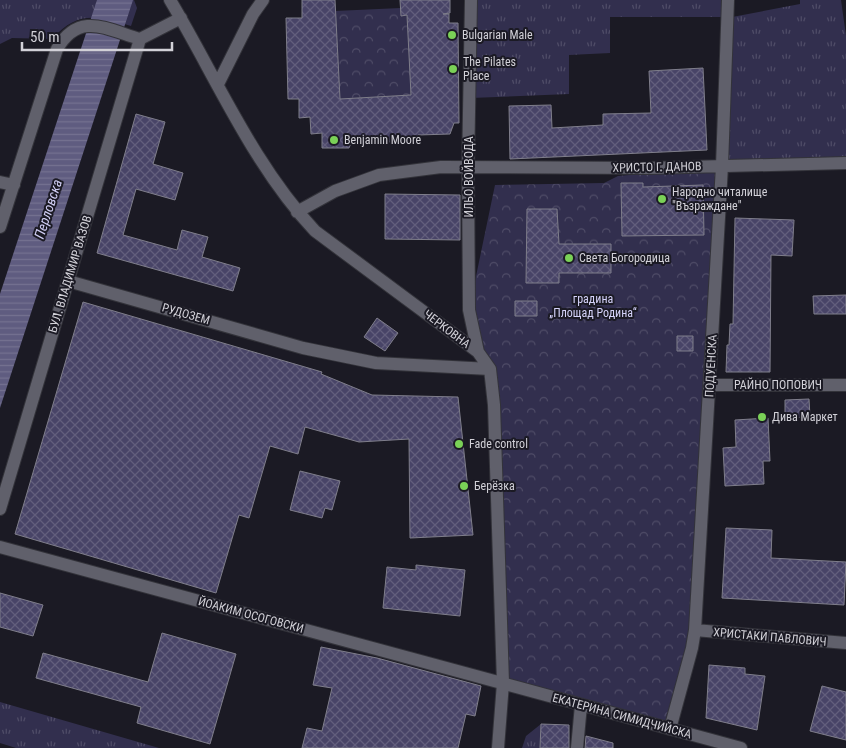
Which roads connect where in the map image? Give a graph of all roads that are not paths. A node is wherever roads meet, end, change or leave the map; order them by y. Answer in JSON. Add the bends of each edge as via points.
{"nodes":[{"id":1,"x":170,"y":0,"type":"edge"},
{"id":2,"x":263,"y":0,"type":"edge"},
{"id":3,"x":471,"y":0,"type":"edge"},
{"id":4,"x":728,"y":0,"type":"edge"},
{"id":5,"x":181,"y":18,"type":"junction"},
{"id":6,"x":140,"y":39,"type":"junction"},
{"id":7,"x":218,"y":84,"type":"junction"},
{"id":8,"x":846,"y":163,"type":"edge"},
{"id":9,"x":722,"y":166,"type":"junction"},
{"id":10,"x":468,"y":169,"type":"junction"},
{"id":11,"x":0,"y":182,"type":"edge"},
{"id":12,"x":14,"y":185,"type":"junction"},
{"id":13,"x":297,"y":212,"type":"junction"},
{"id":14,"x":0,"y":228,"type":"edge"},
{"id":15,"x":68,"y":281,"type":"junction"},
{"id":16,"x":478,"y":352,"type":"junction"},
{"id":17,"x":490,"y":369,"type":"junction"},
{"id":18,"x":710,"y":385,"type":"junction"},
{"id":19,"x":846,"y":385,"type":"edge"},
{"id":20,"x":0,"y":509,"type":"edge"},
{"id":21,"x":0,"y":546,"type":"edge"},
{"id":22,"x":695,"y":630,"type":"junction"},
{"id":23,"x":846,"y":643,"type":"edge"},
{"id":24,"x":503,"y":683,"type":"junction"},
{"id":25,"x":581,"y":705,"type":"junction"},
{"id":26,"x":670,"y":729,"type":"junction"},
{"id":27,"x":498,"y":748,"type":"edge"},
{"id":28,"x":577,"y":748,"type":"edge"},
{"id":29,"x":741,"y":748,"type":"edge"}],
"edges":[{"from":1,"to":5,"type":"street","name":"ЧЕРКОВНА"},
{"from":2,"to":7,"type":"street","via":[[252,14]]},
{"from":3,"to":10,"type":"street","name":"ИЛЬО ВОЙВОДА"},
{"from":4,"to":9,"type":"street","name":"ПОДУЕНСКА"},
{"from":5,"to":6,"type":"street"},
{"from":5,"to":7,"type":"street","name":"ЧЕРКОВНА"},
{"from":6,"to":12,"type":"street","via":[[95,26],[78,26],[65,35],[56,49]]},
{"from":6,"to":15,"type":"street","name":"БУЛ. ВЛАДИМИР ВАЗОВ"},
{"from":7,"to":13,"type":"street","name":"ЧЕРКОВНА","via":[[249,140]]},
{"from":8,"to":9,"type":"street","name":"ХРИСТО Г. ДАНОВ"},
{"from":9,"to":10,"type":"street","name":"ХРИСТО Г. ДАНОВ"},
{"from":9,"to":18,"type":"street","name":"ПОДУЕНСКА"},
{"from":10,"to":13,"type":"street","name":"ХРИСТО Г. ДАНОВ","via":[[441,167],[379,175],[335,191]]},
{"from":10,"to":16,"type":"street","name":"ИЛЬО ВОЙВОДА","via":[[469,310]]},
{"from":11,"to":12,"type":"street"},
{"from":12,"to":14,"type":"street"},
{"from":13,"to":16,"type":"street","name":"ЧЕРКОВНА","via":[[315,231]]},
{"from":15,"to":17,"type":"street","name":"РУДОЗЕМ","via":[[303,348],[376,363]]},
{"from":15,"to":20,"type":"street","name":"БУЛ. ВЛАДИМИР ВАЗОВ"},
{"from":16,"to":17,"type":"street","name":"ЧЕРКОВНА"},
{"from":17,"to":24,"type":"street","name":"ЧЕРКОВНА","via":[[494,405]]},
{"from":18,"to":19,"type":"street","name":"РАЙНО ПОПОВИЧ"},
{"from":18,"to":22,"type":"street","name":"ПОДУЕНСКА"},
{"from":21,"to":24,"type":"street","name":"ЙОАКИМ ОСОГОВСКИ"},
{"from":22,"to":23,"type":"street","name":"ХРИСТАКИ ПАВЛОВИЧ"},
{"from":22,"to":26,"type":"street","name":"ПОДУЕНСКА"},
{"from":24,"to":25,"type":"street","name":"ЕКАТЕРИНА СИМИДЧИЙСКА"},
{"from":24,"to":27,"type":"street","name":"ЧЕРКОВНА"},
{"from":25,"to":26,"type":"street","name":"ЕКАТЕРИНА СИМИДЧИЙСКА"},
{"from":25,"to":28,"type":"street"},
{"from":26,"to":29,"type":"street","name":"ЕКАТЕРИНА СИМИДЧИЙСКА"}]}
